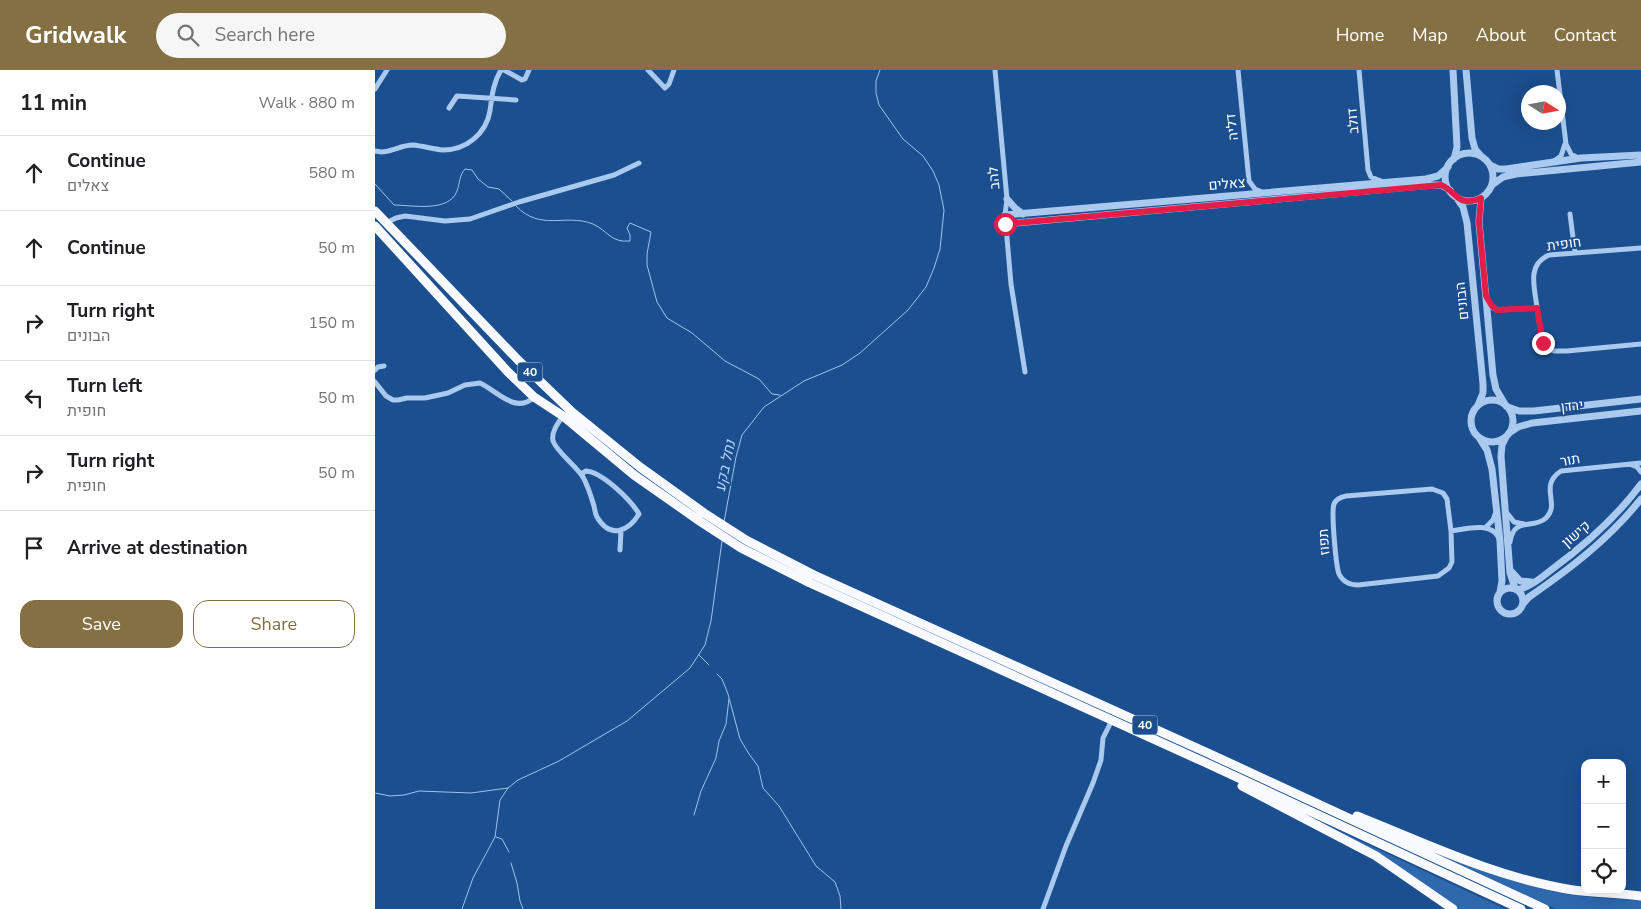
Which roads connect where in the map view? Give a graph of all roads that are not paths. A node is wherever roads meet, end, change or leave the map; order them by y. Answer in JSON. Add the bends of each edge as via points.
{"nodes":[{"id":1,"x":387,"y":70,"type":"edge"},
{"id":2,"x":502,"y":70,"type":"edge"},
{"id":3,"x":529,"y":70,"type":"edge"},
{"id":4,"x":648,"y":70,"type":"edge"},
{"id":5,"x":674,"y":70,"type":"edge"},
{"id":6,"x":995,"y":70,"type":"edge"},
{"id":7,"x":1237,"y":70,"type":"edge"},
{"id":8,"x":1359,"y":70,"type":"edge"},
{"id":9,"x":1453,"y":70,"type":"edge"},
{"id":10,"x":1465,"y":70,"type":"edge"},
{"id":11,"x":1557,"y":70,"type":"edge"},
{"id":12,"x":375,"y":89,"type":"edge"},
{"id":13,"x":491,"y":97,"type":"junction"},
{"id":14,"x":516,"y":100,"type":"dead end"},
{"id":15,"x":449,"y":108,"type":"dead end"},
{"id":16,"x":1565,"y":144,"type":"junction"},
{"id":17,"x":375,"y":152,"type":"edge"},
{"id":18,"x":1482,"y":156,"type":"junction"},
{"id":19,"x":1641,"y":156,"type":"edge"},
{"id":20,"x":1581,"y":158,"type":"junction"},
{"id":21,"x":1454,"y":159,"type":"junction"},
{"id":22,"x":1551,"y":162,"type":"junction"},
{"id":23,"x":639,"y":163,"type":"dead end"},
{"id":24,"x":1490,"y":165,"type":"junction"},
{"id":25,"x":1448,"y":167,"type":"junction"},
{"id":26,"x":1368,"y":170,"type":"junction"},
{"id":27,"x":1249,"y":181,"type":"junction"},
{"id":28,"x":1384,"y":182,"type":"junction"},
{"id":29,"x":1359,"y":184,"type":"junction"},
{"id":30,"x":1492,"y":185,"type":"junction"},
{"id":31,"x":1449,"y":190,"type":"junction"},
{"id":32,"x":1266,"y":193,"type":"junction"},
{"id":33,"x":1238,"y":195,"type":"junction"},
{"id":34,"x":1456,"y":197,"type":"junction"},
{"id":35,"x":1481,"y":198,"type":"junction"},
{"id":36,"x":1007,"y":199,"type":"junction"},
{"id":37,"x":375,"y":211,"type":"edge"},
{"id":38,"x":1023,"y":214,"type":"junction"},
{"id":39,"x":1570,"y":214,"type":"dead end"},
{"id":40,"x":1005,"y":215,"type":"junction"},
{"id":41,"x":386,"y":223,"type":"junction"},
{"id":42,"x":1005,"y":224,"type":"junction"},
{"id":43,"x":375,"y":226,"type":"edge"},
{"id":44,"x":1641,"y":248,"type":"edge"},
{"id":45,"x":1575,"y":253,"type":"junction"},
{"id":46,"x":1486,"y":296,"type":"junction"},
{"id":47,"x":1537,"y":308,"type":"junction"},
{"id":48,"x":1500,"y":310,"type":"junction"},
{"id":49,"x":1489,"y":324,"type":"junction"},
{"id":50,"x":1641,"y":344,"type":"edge"},
{"id":51,"x":385,"y":366,"type":"dead end"},
{"id":52,"x":375,"y":370,"type":"edge"},
{"id":53,"x":1025,"y":372,"type":"dead end"},
{"id":54,"x":375,"y":382,"type":"edge"},
{"id":55,"x":534,"y":397,"type":"junction"},
{"id":56,"x":1641,"y":399,"type":"edge"},
{"id":57,"x":1478,"y":405,"type":"junction"},
{"id":58,"x":1507,"y":406,"type":"junction"},
{"id":59,"x":1641,"y":411,"type":"edge"},
{"id":60,"x":563,"y":416,"type":"junction"},
{"id":61,"x":1508,"y":435,"type":"junction"},
{"id":62,"x":1480,"y":439,"type":"junction"},
{"id":63,"x":1641,"y":463,"type":"edge"},
{"id":64,"x":1629,"y":464,"type":"junction"},
{"id":65,"x":1641,"y":472,"type":"edge"},
{"id":66,"x":581,"y":474,"type":"junction"},
{"id":67,"x":1641,"y":484,"type":"edge"},
{"id":68,"x":1641,"y":499,"type":"edge"},
{"id":69,"x":1497,"y":509,"type":"junction"},
{"id":70,"x":1506,"y":510,"type":"junction"},
{"id":71,"x":1524,"y":524,"type":"junction"},
{"id":72,"x":1486,"y":527,"type":"junction"},
{"id":73,"x":621,"y":531,"type":"junction"},
{"id":74,"x":1451,"y":531,"type":"junction"},
{"id":75,"x":1500,"y":541,"type":"junction"},
{"id":76,"x":743,"y":544,"type":"junction"},
{"id":77,"x":1509,"y":544,"type":"junction"},
{"id":78,"x":620,"y":550,"type":"dead end"},
{"id":79,"x":1510,"y":570,"type":"junction"},
{"id":80,"x":1537,"y":581,"type":"junction"},
{"id":81,"x":1516,"y":589,"type":"junction"},
{"id":82,"x":1500,"y":592,"type":"junction"},
{"id":83,"x":1523,"y":604,"type":"junction"},
{"id":84,"x":1112,"y":720,"type":"junction"},
{"id":85,"x":1146,"y":736,"type":"junction"},
{"id":86,"x":1257,"y":776,"type":"junction"},
{"id":87,"x":1641,"y":896,"type":"edge"},
{"id":88,"x":1043,"y":909,"type":"edge"},
{"id":89,"x":1453,"y":909,"type":"edge"},
{"id":90,"x":1521,"y":909,"type":"edge"},
{"id":91,"x":1545,"y":909,"type":"edge"}],
"edges":[{"from":1,"to":12,"type":"street"},
{"from":2,"to":3,"type":"street","via":[[521,80]]},
{"from":2,"to":13,"type":"street","via":[[495,80]]},
{"from":4,"to":5,"type":"street","via":[[665,88]]},
{"from":6,"to":36,"type":"street","name":"להב"},
{"from":7,"to":27,"type":"street","name":"דליה"},
{"from":8,"to":26,"type":"street","name":"דולב"},
{"from":9,"to":21,"type":"street","via":[[1457,147]]},
{"from":10,"to":18,"type":"street","via":[[1471,138]]},
{"from":11,"to":16,"type":"street"},
{"from":13,"to":14,"type":"street"},
{"from":13,"to":15,"type":"street","via":[[457,96]]},
{"from":13,"to":17,"type":"street","via":[[490,113],[484,128],[473,141],[444,150],[411,145],[384,153]]},
{"from":16,"to":20,"type":"street","via":[[1571,154]]},
{"from":16,"to":22,"type":"street","via":[[1561,156]]},
{"from":18,"to":21,"type":"street","via":[[1470,153]]},
{"from":18,"to":24,"type":"street"},
{"from":19,"to":20,"type":"street"},
{"from":19,"to":30,"type":"street","via":[[1516,174]]},
{"from":20,"to":22,"type":"street"},
{"from":21,"to":25,"type":"street"},
{"from":22,"to":24,"type":"street","via":[[1502,170]]},
{"from":23,"to":41,"type":"street","via":[[614,175],[470,219],[445,221],[405,216]]},
{"from":24,"to":30,"type":"street"},
{"from":25,"to":28,"type":"street","name":"צאלים","via":[[1432,177]]},
{"from":25,"to":31,"type":"street","via":[[1446,179]]},
{"from":26,"to":28,"type":"street","via":[[1375,180]]},
{"from":26,"to":29,"type":"street"},
{"from":27,"to":32,"type":"street","via":[[1255,189]]},
{"from":27,"to":33,"type":"street","via":[[1245,191]]},
{"from":28,"to":29,"type":"street","name":"צאלים"},
{"from":29,"to":32,"type":"street","name":"צאלים"},
{"from":30,"to":35,"type":"street"},
{"from":31,"to":34,"type":"street"},
{"from":31,"to":42,"type":"street","name":"צאלים","via":[[1441,185],[1432,185]]},
{"from":32,"to":33,"type":"street","name":"צאלים"},
{"from":33,"to":38,"type":"street","name":"צאלים"},
{"from":34,"to":35,"type":"street","via":[[1469,201]]},
{"from":34,"to":57,"type":"street","name":"הבונים","via":[[1463,207],[1467,223],[1483,384]]},
{"from":35,"to":46,"type":"street","name":"הבונים","via":[[1479,222]]},
{"from":36,"to":38,"type":"street"},
{"from":36,"to":40,"type":"street","name":"להב"},
{"from":37,"to":41,"type":"highway","number":"40"},
{"from":38,"to":40,"type":"street","name":"צאלים"},
{"from":39,"to":45,"type":"street"},
{"from":40,"to":42,"type":"street","name":"להב"},
{"from":41,"to":76,"type":"highway","number":"40","via":[[572,412]]},
{"from":42,"to":53,"type":"street","name":"להב"},
{"from":43,"to":55,"type":"highway","number":"40"},
{"from":44,"to":45,"type":"street","name":"חופית"},
{"from":45,"to":47,"type":"street","name":"חופית","via":[[1540,258],[1533,272]]},
{"from":46,"to":48,"type":"street","via":[[1492,306]]},
{"from":46,"to":49,"type":"street","name":"הבונים"},
{"from":47,"to":48,"type":"street"},
{"from":47,"to":50,"type":"street","name":"חופית","via":[[1546,348],[1567,351]]},
{"from":48,"to":49,"type":"street"},
{"from":49,"to":58,"type":"street","name":"הבונים","via":[[1496,389]]},
{"from":51,"to":52,"type":"street"},
{"from":54,"to":55,"type":"street","via":[[393,400],[425,398],[480,383],[511,402],[529,402]]},
{"from":55,"to":60,"type":"highway","number":"40"},
{"from":56,"to":58,"type":"street","name":"ירדן","via":[[1534,411],[1519,411]]},
{"from":57,"to":58,"type":"street","via":[[1491,400]]},
{"from":57,"to":62,"type":"street","via":[[1470,422]]},
{"from":58,"to":61,"type":"street","via":[[1513,420]]},
{"from":59,"to":61,"type":"street","name":"ירדן","via":[[1532,423],[1518,427]]},
{"from":60,"to":66,"type":"street","via":[[555,426],[553,440],[559,452]]},
{"from":60,"to":76,"type":"highway","number":"40","via":[[635,475],[701,522]]},
{"from":61,"to":62,"type":"street","via":[[1492,442]]},
{"from":61,"to":70,"type":"street","via":[[1502,445],[1501,456]]},
{"from":62,"to":69,"type":"street","via":[[1491,462]]},
{"from":63,"to":64,"type":"street","name":"תור"},
{"from":64,"to":65,"type":"street","via":[[1637,466]]},
{"from":64,"to":71,"type":"street","name":"תור","via":[[1561,472],[1550,482],[1551,506],[1546,518]]},
{"from":66,"to":73,"type":"street","via":[[590,490],[597,516],[608,529]]},
{"from":66,"to":73,"type":"street","via":[[586,471],[597,473],[636,507],[639,514]]},
{"from":67,"to":80,"type":"street","name":"קישון","via":[[1599,531]]},
{"from":68,"to":83,"type":"street","name":"קישון","via":[[1591,552]]},
{"from":69,"to":72,"type":"street"},
{"from":69,"to":75,"type":"street"},
{"from":70,"to":71,"type":"street","via":[[1514,522]]},
{"from":70,"to":77,"type":"street"},
{"from":71,"to":77,"type":"street","via":[[1512,532]]},
{"from":72,"to":74,"type":"street"},
{"from":72,"to":75,"type":"street","via":[[1497,534]]},
{"from":73,"to":78,"type":"street"},
{"from":74,"to":74,"type":"street","name":"תפוז","via":[[1451,562],[1444,573],[1353,585],[1343,580],[1337,569],[1334,503],[1346,496],[1437,490],[1447,499]]},
{"from":75,"to":82,"type":"street"},
{"from":76,"to":84,"type":"highway","number":"40","via":[[771,565],[810,584]]},
{"from":76,"to":86,"type":"highway","number":"40"},
{"from":77,"to":79,"type":"street"},
{"from":79,"to":80,"type":"street","via":[[1517,580]]},
{"from":79,"to":81,"type":"street"},
{"from":80,"to":81,"type":"street","name":"קישון"},
{"from":81,"to":82,"type":"street","via":[[1505,588]]},
{"from":81,"to":83,"type":"street"},
{"from":82,"to":83,"type":"street","via":[[1497,606],[1505,613],[1516,612]]},
{"from":84,"to":85,"type":"highway","number":"40"},
{"from":84,"to":88,"type":"street","via":[[1103,738],[1101,760],[1093,783]]},
{"from":85,"to":89,"type":"highway","via":[[1376,856]]},
{"from":85,"to":90,"type":"highway","number":"40"},
{"from":86,"to":87,"type":"highway","via":[[1518,878],[1572,890]]},
{"from":86,"to":91,"type":"highway","number":"40"}]}
